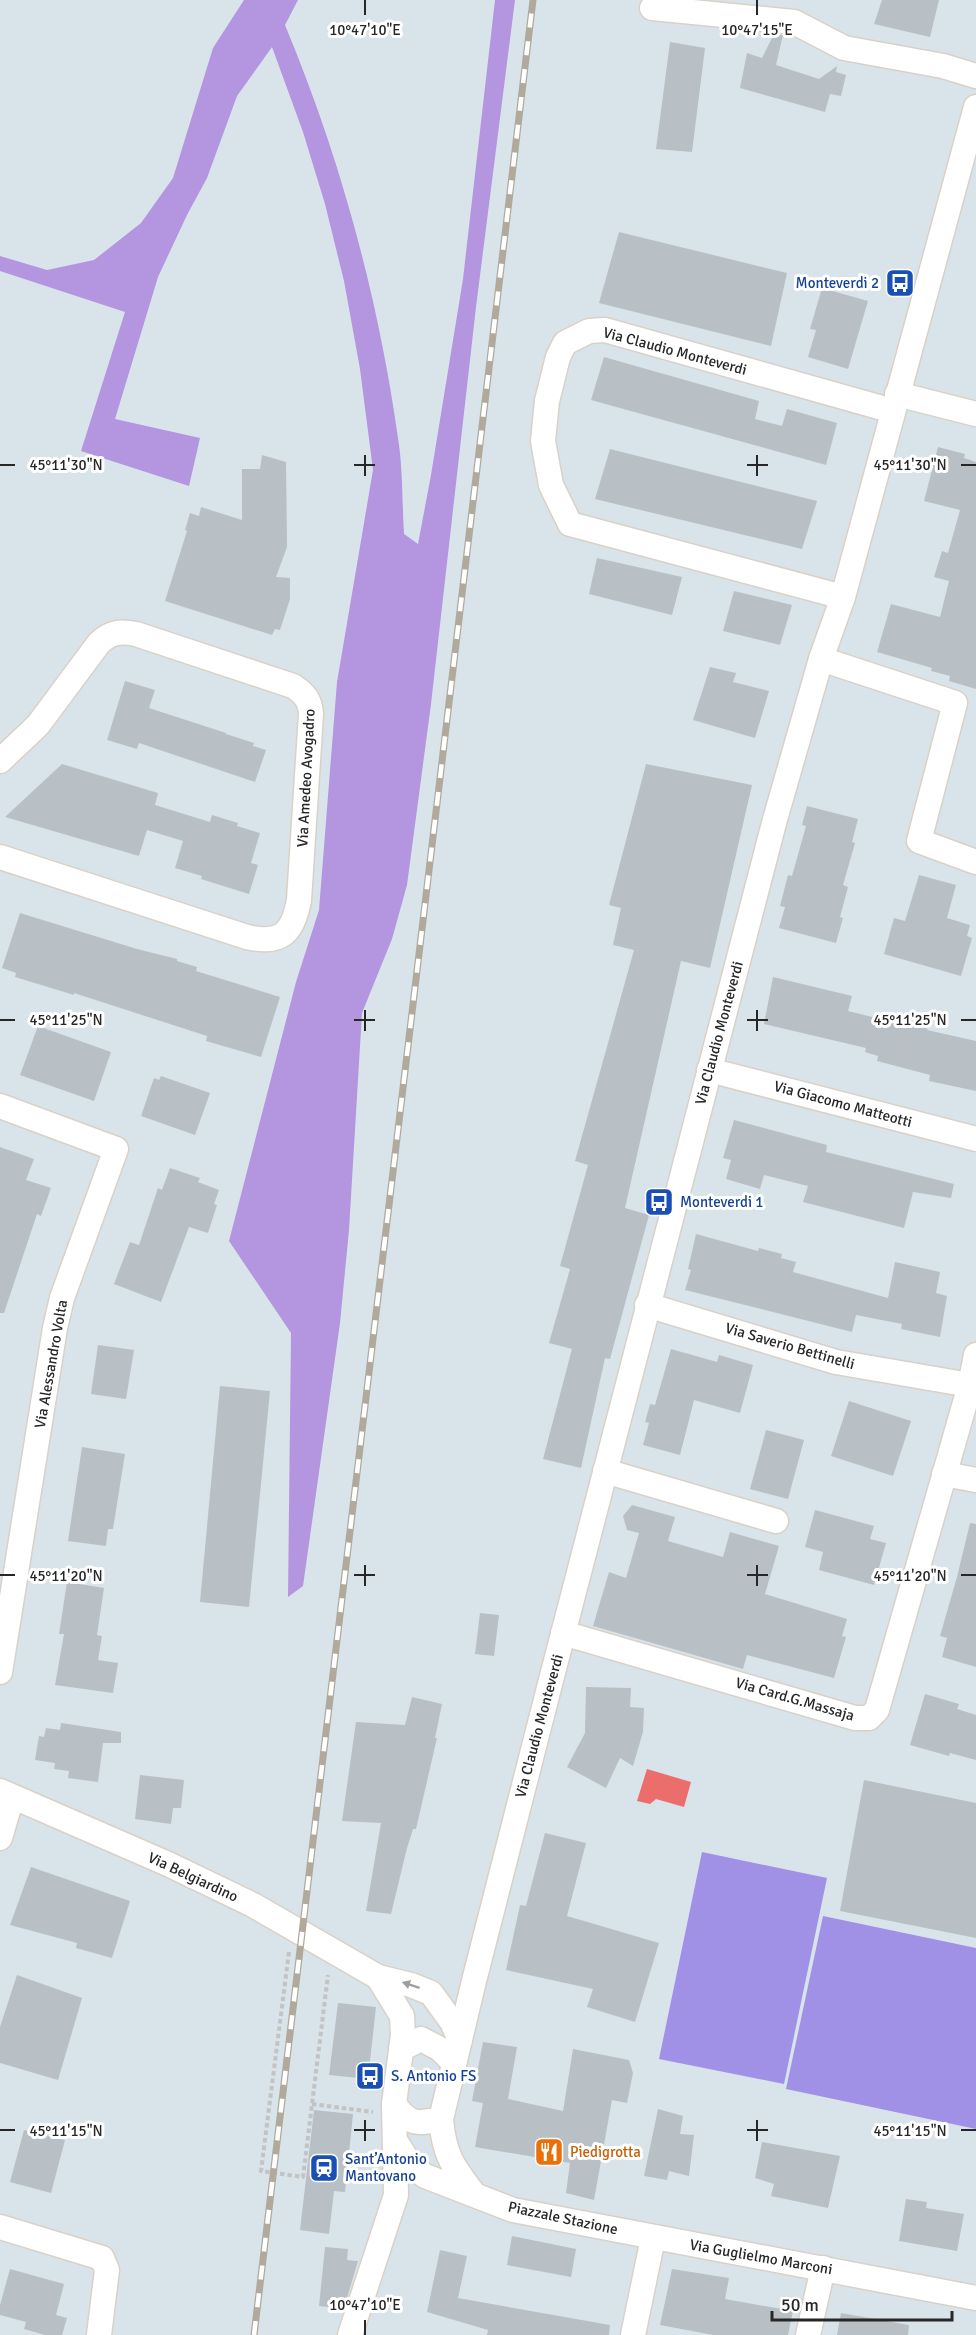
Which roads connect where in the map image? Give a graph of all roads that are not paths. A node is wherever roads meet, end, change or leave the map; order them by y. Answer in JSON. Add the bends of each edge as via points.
{"nodes":[{"id":1,"x":652,"y":8,"type":"dead end"},
{"id":2,"x":976,"y":76,"type":"edge"},
{"id":3,"x":976,"y":107,"type":"edge"},
{"id":4,"x":895,"y":402,"type":"junction"},
{"id":5,"x":976,"y":414,"type":"edge"},
{"id":6,"x":843,"y":597,"type":"junction"},
{"id":7,"x":821,"y":659,"type":"junction"},
{"id":8,"x":0,"y":761,"type":"edge"},
{"id":9,"x":0,"y":857,"type":"edge"},
{"id":10,"x":976,"y":862,"type":"edge"},
{"id":11,"x":709,"y":1070,"type":"junction"},
{"id":12,"x":0,"y":1106,"type":"edge"},
{"id":13,"x":976,"y":1139,"type":"edge"},
{"id":14,"x":647,"y":1305,"type":"junction"},
{"id":15,"x":976,"y":1355,"type":"edge"},
{"id":16,"x":970,"y":1385,"type":"junction"},
{"id":17,"x":606,"y":1471,"type":"junction"},
{"id":18,"x":944,"y":1474,"type":"junction"},
{"id":19,"x":976,"y":1480,"type":"edge"},
{"id":20,"x":776,"y":1521,"type":"dead end"},
{"id":21,"x":563,"y":1633,"type":"junction"},
{"id":22,"x":0,"y":1672,"type":"edge"},
{"id":23,"x":6,"y":1794,"type":"edge"},
{"id":24,"x":0,"y":1838,"type":"edge"},
{"id":25,"x":378,"y":1977,"type":"junction"},
{"id":26,"x":474,"y":1981,"type":"junction"},
{"id":27,"x":438,"y":2002,"type":"junction"},
{"id":28,"x":460,"y":2040,"type":"junction"},
{"id":29,"x":401,"y":2049,"type":"junction"},
{"id":30,"x":454,"y":2063,"type":"junction"},
{"id":31,"x":394,"y":2110,"type":"junction"},
{"id":32,"x":441,"y":2119,"type":"junction"},
{"id":33,"x":396,"y":2142,"type":"junction"},
{"id":34,"x":448,"y":2155,"type":"junction"},
{"id":35,"x":425,"y":2176,"type":"junction"},
{"id":36,"x":474,"y":2194,"type":"junction"},
{"id":37,"x":396,"y":2195,"type":"junction"},
{"id":38,"x":0,"y":2227,"type":"edge"},
{"id":39,"x":653,"y":2238,"type":"junction"},
{"id":40,"x":823,"y":2268,"type":"junction"},
{"id":41,"x":976,"y":2298,"type":"edge"},
{"id":42,"x":99,"y":2335,"type":"edge"},
{"id":43,"x":350,"y":2335,"type":"edge"},
{"id":44,"x":633,"y":2335,"type":"edge"},
{"id":45,"x":808,"y":2335,"type":"edge"}],
"edges":[{"from":1,"to":2,"type":"street","via":[[794,22],[844,48]]},
{"from":3,"to":4,"type":"street","name":"Via Claudio Monteverdi"},
{"from":4,"to":5,"type":"street"},
{"from":4,"to":6,"type":"street","name":"Via Claudio Monteverdi"},
{"from":4,"to":6,"type":"street","name":"Via Claudio Monteverdi","via":[[605,330],[589,331],[565,343],[558,357],[547,401],[543,441],[551,484],[570,524]]},
{"from":6,"to":7,"type":"street","name":"Via Claudio Monteverdi"},
{"from":7,"to":10,"type":"street","via":[[955,703],[919,841]]},
{"from":7,"to":11,"type":"street","name":"Via Claudio Monteverdi"},
{"from":8,"to":9,"type":"street","name":"Via Amedeo Avogadro","via":[[38,725],[99,643],[121,631],[293,686],[310,703],[299,900],[291,926],[276,939],[247,937]]},
{"from":11,"to":13,"type":"street","name":"Via Giacomo Matteotti"},
{"from":11,"to":14,"type":"street","name":"Via Claudio Monteverdi"},
{"from":12,"to":22,"type":"street","name":"Via Alessandro Volta","via":[[116,1149],[57,1318]]},
{"from":14,"to":16,"type":"street","name":"Via Saverio Bettinelli","via":[[836,1362]]},
{"from":14,"to":17,"type":"street","name":"Via Claudio Monteverdi"},
{"from":15,"to":16,"type":"street","name":"Via Card.G.Massaja"},
{"from":16,"to":18,"type":"street","name":"Via Card.G.Massaja"},
{"from":17,"to":20,"type":"street"},
{"from":17,"to":21,"type":"street","name":"Via Claudio Monteverdi"},
{"from":18,"to":19,"type":"street"},
{"from":18,"to":21,"type":"street","name":"Via Card.G.Massaja","via":[[877,1710],[869,1718],[855,1718]]},
{"from":21,"to":26,"type":"street","name":"Via Claudio Monteverdi"},
{"from":23,"to":24,"type":"street"},
{"from":23,"to":25,"type":"street","name":"Via Belgiardino","via":[[253,1905]]},
{"from":27,"to":25,"type":"street","one_way":true,"via":[[431,1993],[411,1984]]},
{"from":25,"to":29,"type":"street","via":[[402,2016]]},
{"from":26,"to":27,"type":"street"},
{"from":26,"to":28,"type":"street","name":"Piazzale Stazione"},
{"from":27,"to":28,"type":"street"},
{"from":27,"to":29,"type":"street","via":[[414,2019]]},
{"from":28,"to":30,"type":"street","name":"Piazzale Stazione"},
{"from":29,"to":30,"type":"street","via":[[421,2039],[440,2049]]},
{"from":29,"to":31,"type":"street"},
{"from":30,"to":32,"type":"street","name":"Piazzale Stazione"},
{"from":31,"to":32,"type":"street","via":[[419,2124]]},
{"from":31,"to":33,"type":"street"},
{"from":32,"to":34,"type":"street","name":"Piazzale Stazione"},
{"from":33,"to":35,"type":"street","name":"Piazzale Stazione","via":[[410,2164]]},
{"from":33,"to":37,"type":"street"},
{"from":34,"to":35,"type":"street","via":[[439,2168]]},
{"from":34,"to":36,"type":"street","name":"Piazzale Stazione"},
{"from":35,"to":36,"type":"street","name":"Piazzale Stazione"},
{"from":35,"to":37,"type":"street"},
{"from":36,"to":39,"type":"street","name":"Piazzale Stazione","via":[[513,2210]]},
{"from":37,"to":43,"type":"street"},
{"from":38,"to":42,"type":"street","via":[[102,2258],[107,2270]]},
{"from":39,"to":40,"type":"street","name":"Via Guglielmo Marconi"},
{"from":39,"to":44,"type":"street"},
{"from":40,"to":41,"type":"street","name":"Via Guglielmo Marconi"},
{"from":40,"to":45,"type":"street"}]}
